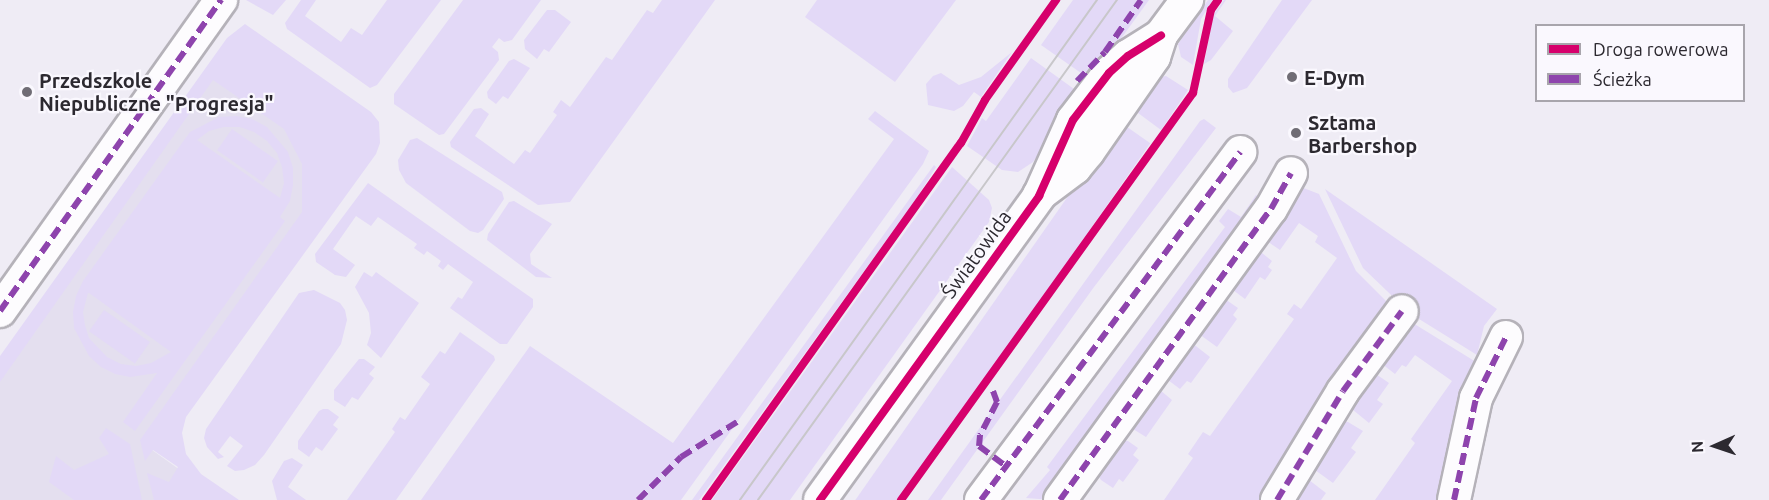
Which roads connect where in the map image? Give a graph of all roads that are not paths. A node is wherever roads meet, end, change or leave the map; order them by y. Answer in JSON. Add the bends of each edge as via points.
{"nodes":[{"id":1,"x":221,"y":0,"type":"edge"},
{"id":2,"x":1187,"y":0,"type":"edge"},
{"id":3,"x":1240,"y":152,"type":"dead end"},
{"id":4,"x":1292,"y":173,"type":"dead end"},
{"id":5,"x":0,"y":311,"type":"edge"},
{"id":6,"x":1402,"y":311,"type":"dead end"},
{"id":7,"x":1506,"y":338,"type":"dead end"},
{"id":8,"x":820,"y":500,"type":"edge"},
{"id":9,"x":981,"y":500,"type":"edge"},
{"id":10,"x":1060,"y":500,"type":"edge"},
{"id":11,"x":1277,"y":500,"type":"edge"},
{"id":12,"x":1454,"y":500,"type":"edge"}],
"edges":[{"from":1,"to":5,"type":"street"},
{"from":2,"to":8,"type":"street","name":"Światowida","via":[[1161,35],[1109,73],[1073,120],[1039,195]]},
{"from":3,"to":9,"type":"street"},
{"from":4,"to":10,"type":"street","via":[[1271,209]]},
{"from":6,"to":11,"type":"street","via":[[1343,391]]},
{"from":7,"to":12,"type":"street","via":[[1476,398]]}]}
